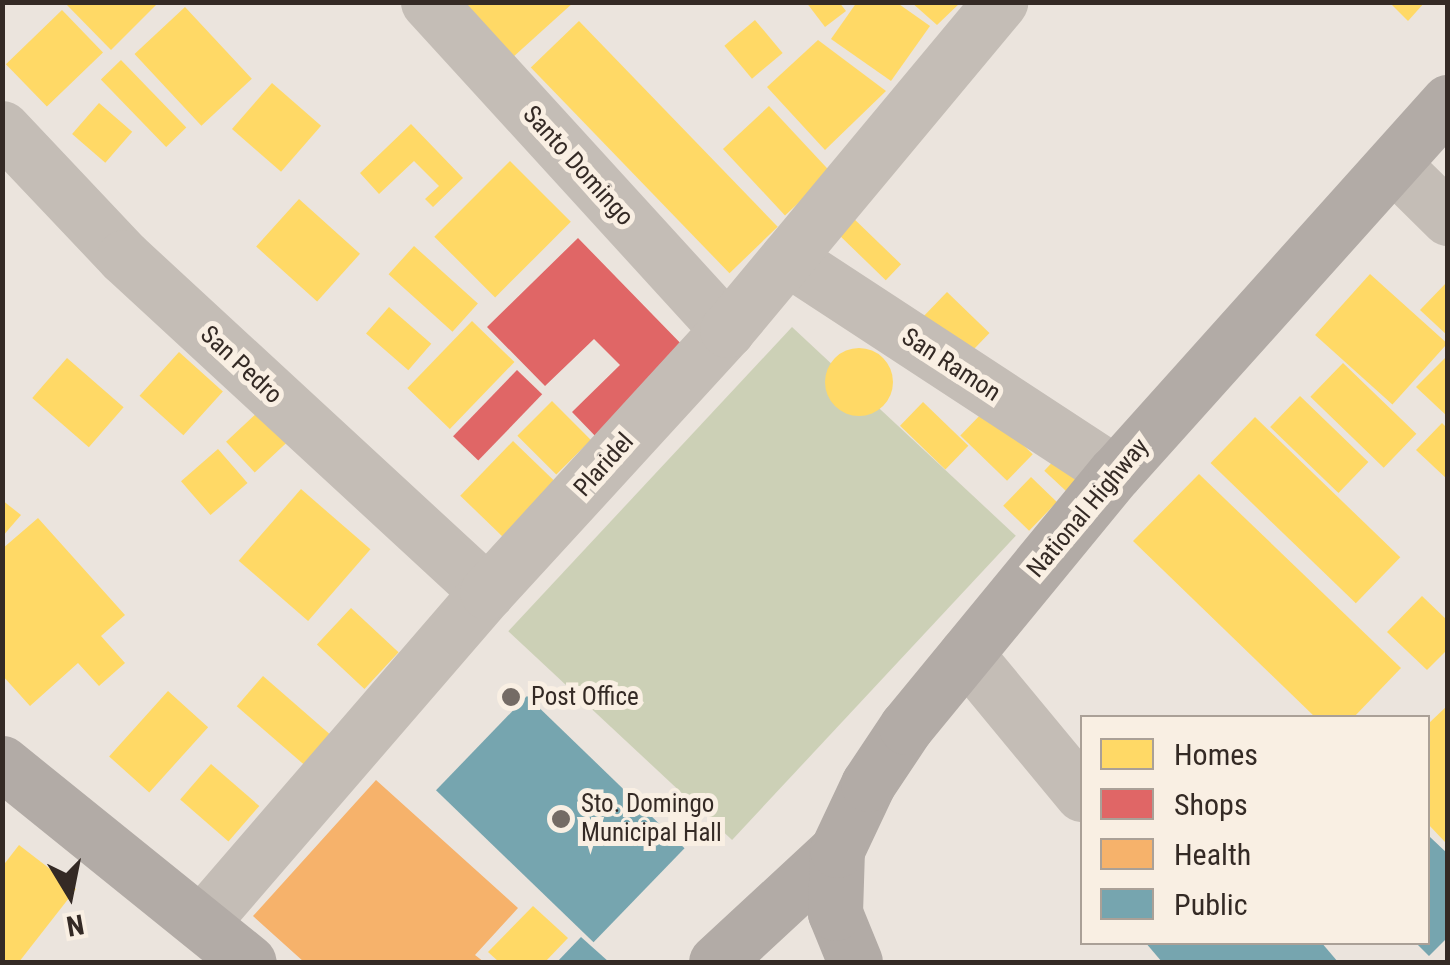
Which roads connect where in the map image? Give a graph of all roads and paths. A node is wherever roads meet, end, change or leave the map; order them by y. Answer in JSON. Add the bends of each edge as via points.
{"nodes":[{"id":1,"x":428,"y":2,"type":"edge"},
{"id":2,"x":1000,"y":2,"type":"edge"},
{"id":3,"x":1448,"y":102,"type":"edge"},
{"id":4,"x":2,"y":128,"type":"edge"},
{"id":5,"x":1394,"y":165,"type":"junction"},
{"id":6,"x":1448,"y":218,"type":"edge"},
{"id":7,"x":787,"y":258,"type":"junction"},
{"id":8,"x":727,"y":330,"type":"junction"},
{"id":9,"x":1115,"y":472,"type":"junction"},
{"id":10,"x":488,"y":592,"type":"junction"},
{"id":11,"x":966,"y":654,"type":"junction"},
{"id":12,"x":2,"y":763,"type":"edge"},
{"id":13,"x":1080,"y":798,"type":"edge"},
{"id":14,"x":837,"y":850,"type":"junction"},
{"id":15,"x":201,"y":923,"type":"junction"},
{"id":16,"x":250,"y":962,"type":"edge"},
{"id":17,"x":716,"y":962,"type":"edge"},
{"id":18,"x":855,"y":962,"type":"edge"}],
"edges":[{"from":1,"to":8,"type":"street","name":"Santo Domingo"},
{"from":2,"to":7,"type":"street","name":"Plaridel"},
{"from":3,"to":5,"type":"main road","name":"National Highway"},
{"from":4,"to":10,"type":"street","name":"San Pedro","via":[[124,257]]},
{"from":5,"to":6,"type":"street"},
{"from":5,"to":9,"type":"main road","name":"National Highway"},
{"from":7,"to":8,"type":"street","name":"Plaridel"},
{"from":7,"to":9,"type":"street","name":"San Ramon"},
{"from":8,"to":10,"type":"street","name":"Plaridel"},
{"from":9,"to":11,"type":"main road","name":"National Highway"},
{"from":10,"to":15,"type":"street","name":"Plaridel"},
{"from":11,"to":13,"type":"street"},
{"from":11,"to":14,"type":"main road","name":"National Highway","via":[[896,741]]},
{"from":12,"to":15,"type":"main road"},
{"from":14,"to":17,"type":"main road"},
{"from":14,"to":18,"type":"main road","name":"National Highway","via":[[835,913]]},
{"from":15,"to":16,"type":"main road"}]}
